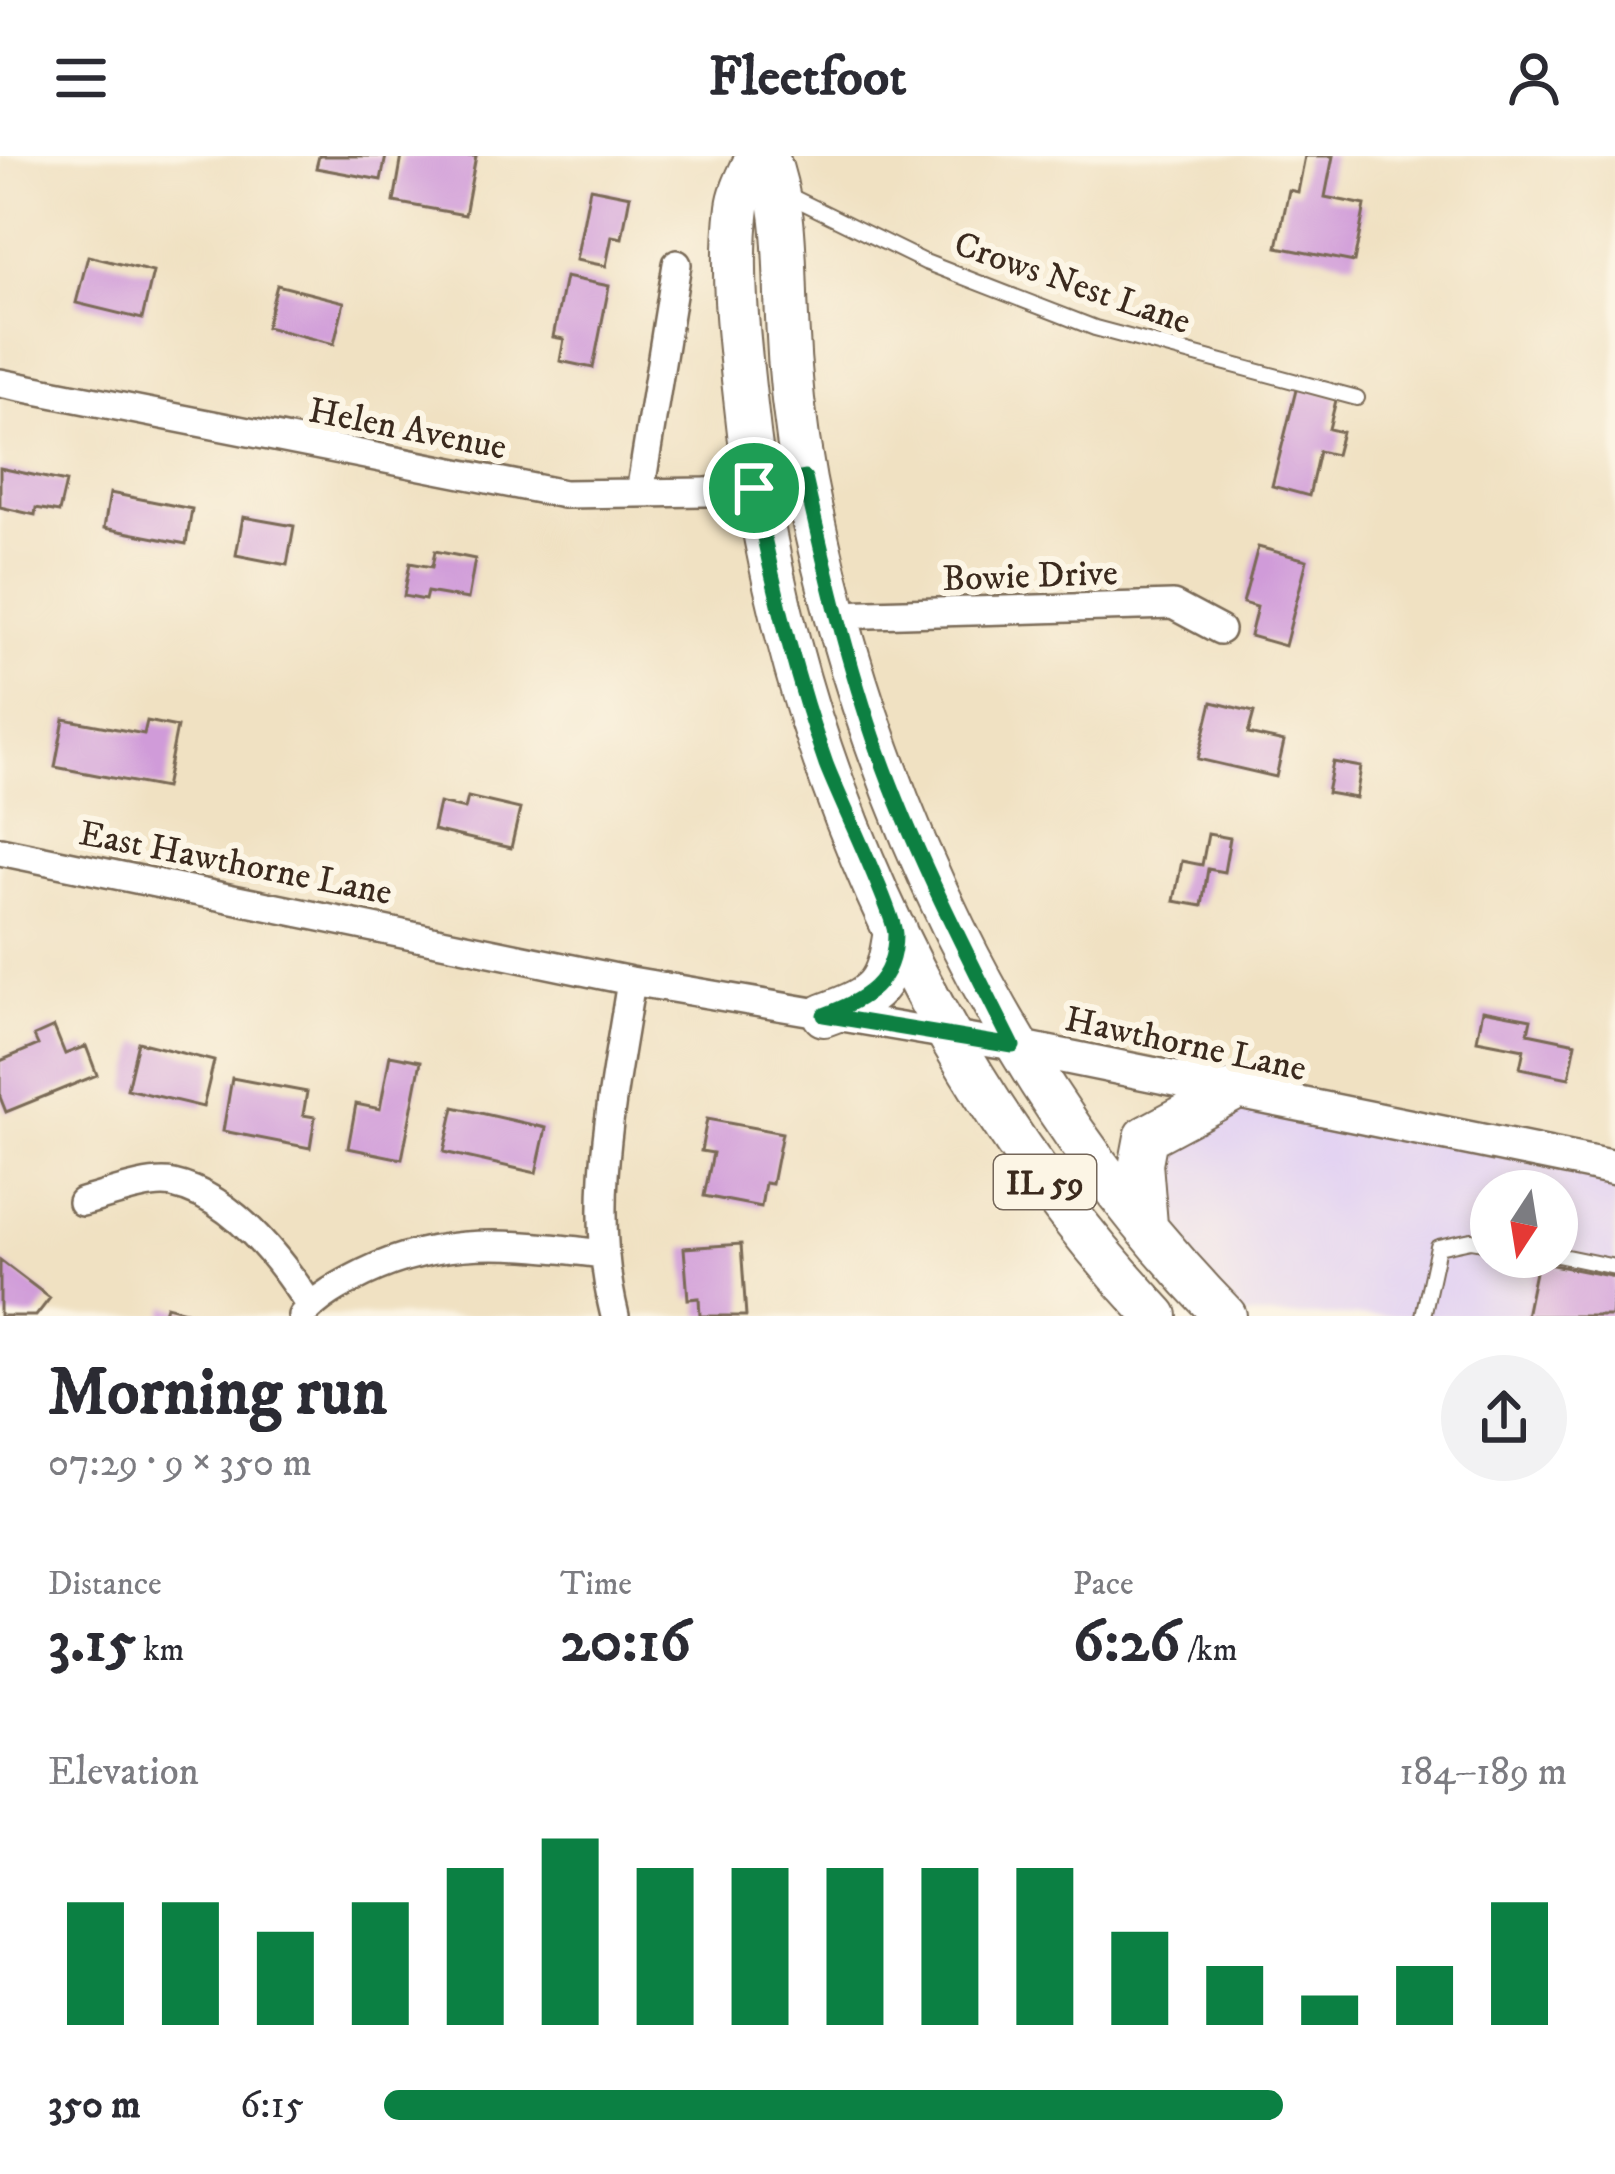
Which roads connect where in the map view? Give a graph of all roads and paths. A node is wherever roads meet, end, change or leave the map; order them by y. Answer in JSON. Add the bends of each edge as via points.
{"nodes":[{"id":1,"x":757,"y":156,"type":"edge"},
{"id":2,"x":774,"y":174,"type":"edge"},
{"id":3,"x":677,"y":264,"type":"dead end"},
{"id":4,"x":0,"y":382,"type":"edge"},
{"id":5,"x":1357,"y":398,"type":"dead end"},
{"id":6,"x":805,"y":478,"type":"junction"},
{"id":7,"x":754,"y":488,"type":"junction"},
{"id":8,"x":640,"y":494,"type":"junction"},
{"id":9,"x":836,"y":615,"type":"junction"},
{"id":10,"x":1220,"y":630,"type":"dead end"},
{"id":11,"x":0,"y":851,"type":"edge"},
{"id":12,"x":895,"y":930,"type":"junction"},
{"id":13,"x":458,"y":942,"type":"joint"},
{"id":14,"x":631,"y":981,"type":"junction"},
{"id":15,"x":824,"y":1015,"type":"junction"},
{"id":16,"x":950,"y":1037,"type":"junction"},
{"id":17,"x":1013,"y":1046,"type":"junction"},
{"id":18,"x":1232,"y":1091,"type":"junction"},
{"id":19,"x":1615,"y":1168,"type":"edge"},
{"id":20,"x":82,"y":1202,"type":"dead end"},
{"id":21,"x":1146,"y":1226,"type":"junction"},
{"id":22,"x":1470,"y":1245,"type":"edge"},
{"id":23,"x":604,"y":1254,"type":"junction"},
{"id":24,"x":1578,"y":1259,"type":"edge"},
{"id":25,"x":1615,"y":1267,"type":"edge"},
{"id":26,"x":306,"y":1311,"type":"edge"},
{"id":27,"x":615,"y":1316,"type":"edge"},
{"id":28,"x":1156,"y":1316,"type":"edge"},
{"id":29,"x":1226,"y":1316,"type":"edge"},
{"id":30,"x":1423,"y":1316,"type":"edge"}],
"edges":[{"from":1,"to":7,"type":"main road","number":"IL 59","via":[[738,204]]},
{"from":2,"to":5,"type":"lane","name":"Crows Nest Lane","via":[[925,262],[1096,328]]},
{"from":2,"to":6,"type":"main road","number":"IL 59"},
{"from":3,"to":8,"type":"street"},
{"from":4,"to":8,"type":"street","name":"Helen Avenue","via":[[564,494]]},
{"from":6,"to":7,"type":"street","name":"Helen Avenue"},
{"from":6,"to":9,"type":"main road","number":"IL 59"},
{"from":7,"to":8,"type":"street","name":"Helen Avenue"},
{"from":7,"to":12,"type":"main road","number":"IL 59","via":[[791,656]]},
{"from":9,"to":10,"type":"street","name":"Bowie Drive","via":[[1173,605]]},
{"from":9,"to":17,"type":"main road","number":"IL 59","via":[[904,815]]},
{"from":11,"to":13,"type":"street","name":"East Hawthorne Lane"},
{"from":12,"to":15,"type":"main road","via":[[883,982]]},
{"from":12,"to":16,"type":"main road","number":"IL 59"},
{"from":13,"to":14,"type":"street","name":"Hawthorne Lane"},
{"from":14,"to":15,"type":"street","name":"Hawthorne Lane"},
{"from":14,"to":23,"type":"street","via":[[609,1123]]},
{"from":15,"to":16,"type":"street","name":"Hawthorne Lane"},
{"from":16,"to":17,"type":"street","name":"Hawthorne Lane"},
{"from":16,"to":28,"type":"main road","number":"IL 59","via":[[1046,1183]]},
{"from":17,"to":18,"type":"street","name":"Hawthorne Lane"},
{"from":17,"to":21,"type":"main road","number":"IL 59"},
{"from":18,"to":19,"type":"street","name":"Hawthorne Lane"},
{"from":18,"to":21,"type":"main road","via":[[1146,1138]]},
{"from":20,"to":26,"type":"street","via":[[171,1183],[220,1207],[280,1259]]},
{"from":21,"to":29,"type":"main road","number":"IL 59"},
{"from":22,"to":30,"type":"lane","via":[[1438,1247]]},
{"from":23,"to":26,"type":"street","via":[[501,1242],[438,1246],[392,1260]]},
{"from":23,"to":27,"type":"street"},
{"from":24,"to":25,"type":"lane"}]}
